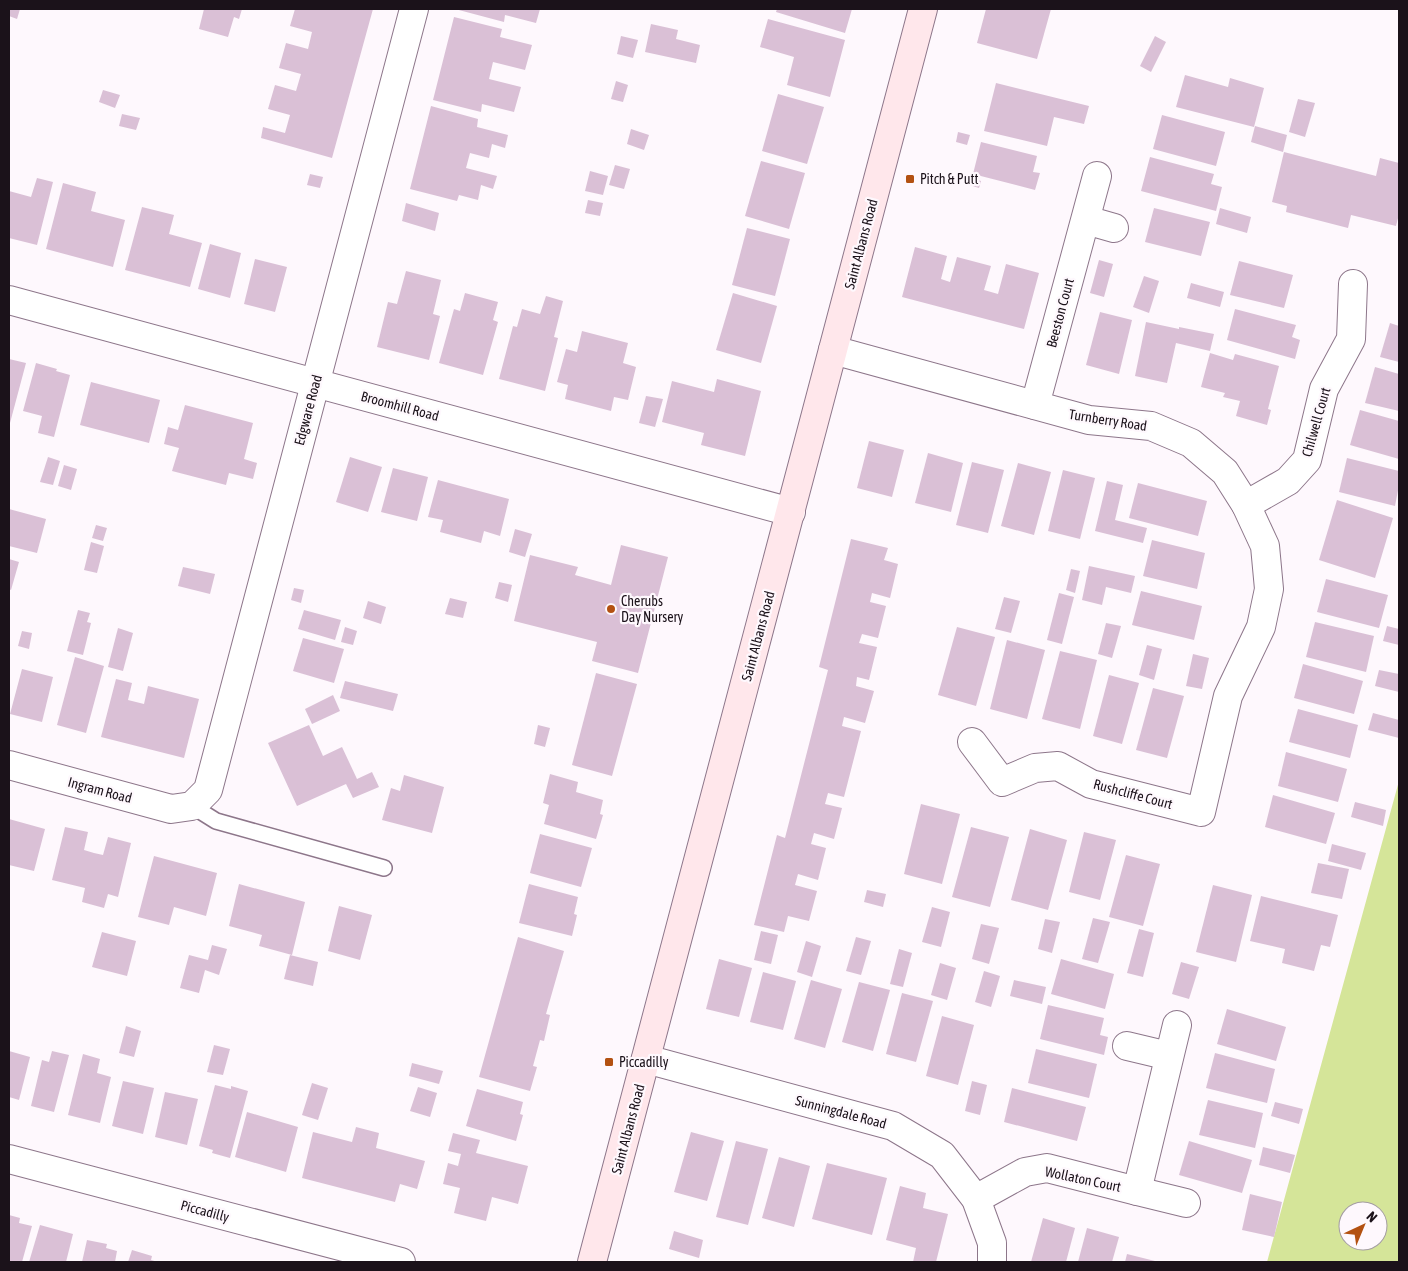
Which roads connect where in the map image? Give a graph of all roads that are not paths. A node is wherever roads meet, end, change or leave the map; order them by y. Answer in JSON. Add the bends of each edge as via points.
{"nodes":[{"id":1,"x":414,"y":9,"type":"edge"},
{"id":2,"x":923,"y":9,"type":"edge"},
{"id":3,"x":1098,"y":176,"type":"dead end"},
{"id":4,"x":1086,"y":220,"type":"junction"},
{"id":5,"x":1114,"y":228,"type":"dead end"},
{"id":6,"x":1353,"y":284,"type":"dead end"},
{"id":7,"x":9,"y":300,"type":"edge"},
{"id":8,"x":833,"y":350,"type":"junction"},
{"id":9,"x":315,"y":383,"type":"junction"},
{"id":10,"x":1035,"y":405,"type":"junction"},
{"id":11,"x":1246,"y":505,"type":"junction"},
{"id":12,"x":791,"y":512,"type":"junction"},
{"id":13,"x":972,"y":742,"type":"dead end"},
{"id":14,"x":9,"y":765,"type":"edge"},
{"id":15,"x":192,"y":806,"type":"junction"},
{"id":16,"x":1201,"y":812,"type":"joint"},
{"id":17,"x":384,"y":868,"type":"dead end"},
{"id":18,"x":1177,"y":1025,"type":"dead end"},
{"id":19,"x":1127,"y":1046,"type":"dead end"},
{"id":20,"x":1170,"y":1056,"type":"junction"},
{"id":21,"x":646,"y":1059,"type":"junction"},
{"id":22,"x":9,"y":1159,"type":"edge"},
{"id":23,"x":1137,"y":1191,"type":"junction"},
{"id":24,"x":976,"y":1200,"type":"junction"},
{"id":25,"x":1186,"y":1203,"type":"dead end"},
{"id":26,"x":401,"y":1262,"type":"edge"},
{"id":27,"x":592,"y":1262,"type":"edge"},
{"id":28,"x":992,"y":1262,"type":"edge"}],
"edges":[{"from":1,"to":9,"type":"street","name":"Edgware Road"},
{"from":2,"to":8,"type":"street","name":"Saint Albans Road"},
{"from":3,"to":4,"type":"street","name":"Beeston Court"},
{"from":4,"to":5,"type":"street"},
{"from":4,"to":10,"type":"street","name":"Beeston Court"},
{"from":6,"to":11,"type":"street","name":"Chilwell Court","via":[[1352,339],[1324,389],[1307,460],[1288,480]]},
{"from":7,"to":9,"type":"street","name":"Broomhill Road"},
{"from":8,"to":10,"type":"street","name":"Turnberry Road"},
{"from":8,"to":12,"type":"street","name":"Saint Albans Road"},
{"from":9,"to":12,"type":"street","name":"Broomhill Road"},
{"from":9,"to":15,"type":"street","name":"Edgware Road","via":[[208,790]]},
{"from":10,"to":11,"type":"street","name":"Turnberry Road","via":[[1089,420],[1151,426],[1191,443],[1225,472]]},
{"from":11,"to":16,"type":"street","name":"Turnberry Road","via":[[1265,546],[1269,590],[1261,626],[1228,696]]},
{"from":12,"to":21,"type":"street","name":"Saint Albans Road"},
{"from":13,"to":16,"type":"street","name":"Rushcliffe Court","via":[[1002,782],[1035,768],[1058,766],[1091,784]]},
{"from":14,"to":15,"type":"street","name":"Ingram Road","via":[[171,809]]},
{"from":15,"to":17,"type":"lane","via":[[216,821]]},
{"from":18,"to":20,"type":"street","name":"Wollaton Court"},
{"from":19,"to":20,"type":"street"},
{"from":20,"to":23,"type":"street","name":"Wollaton Court"},
{"from":21,"to":24,"type":"street","name":"Sunningdale Road","via":[[893,1126],[942,1155]]},
{"from":21,"to":27,"type":"street","name":"Saint Albans Road"},
{"from":22,"to":26,"type":"street","name":"Piccadilly"},
{"from":23,"to":24,"type":"street","name":"Wollaton Court","via":[[1047,1168],[1025,1172]]},
{"from":23,"to":25,"type":"street","name":"Wollaton Court"},
{"from":24,"to":28,"type":"street","name":"Sunningdale Road","via":[[992,1243]]}]}
